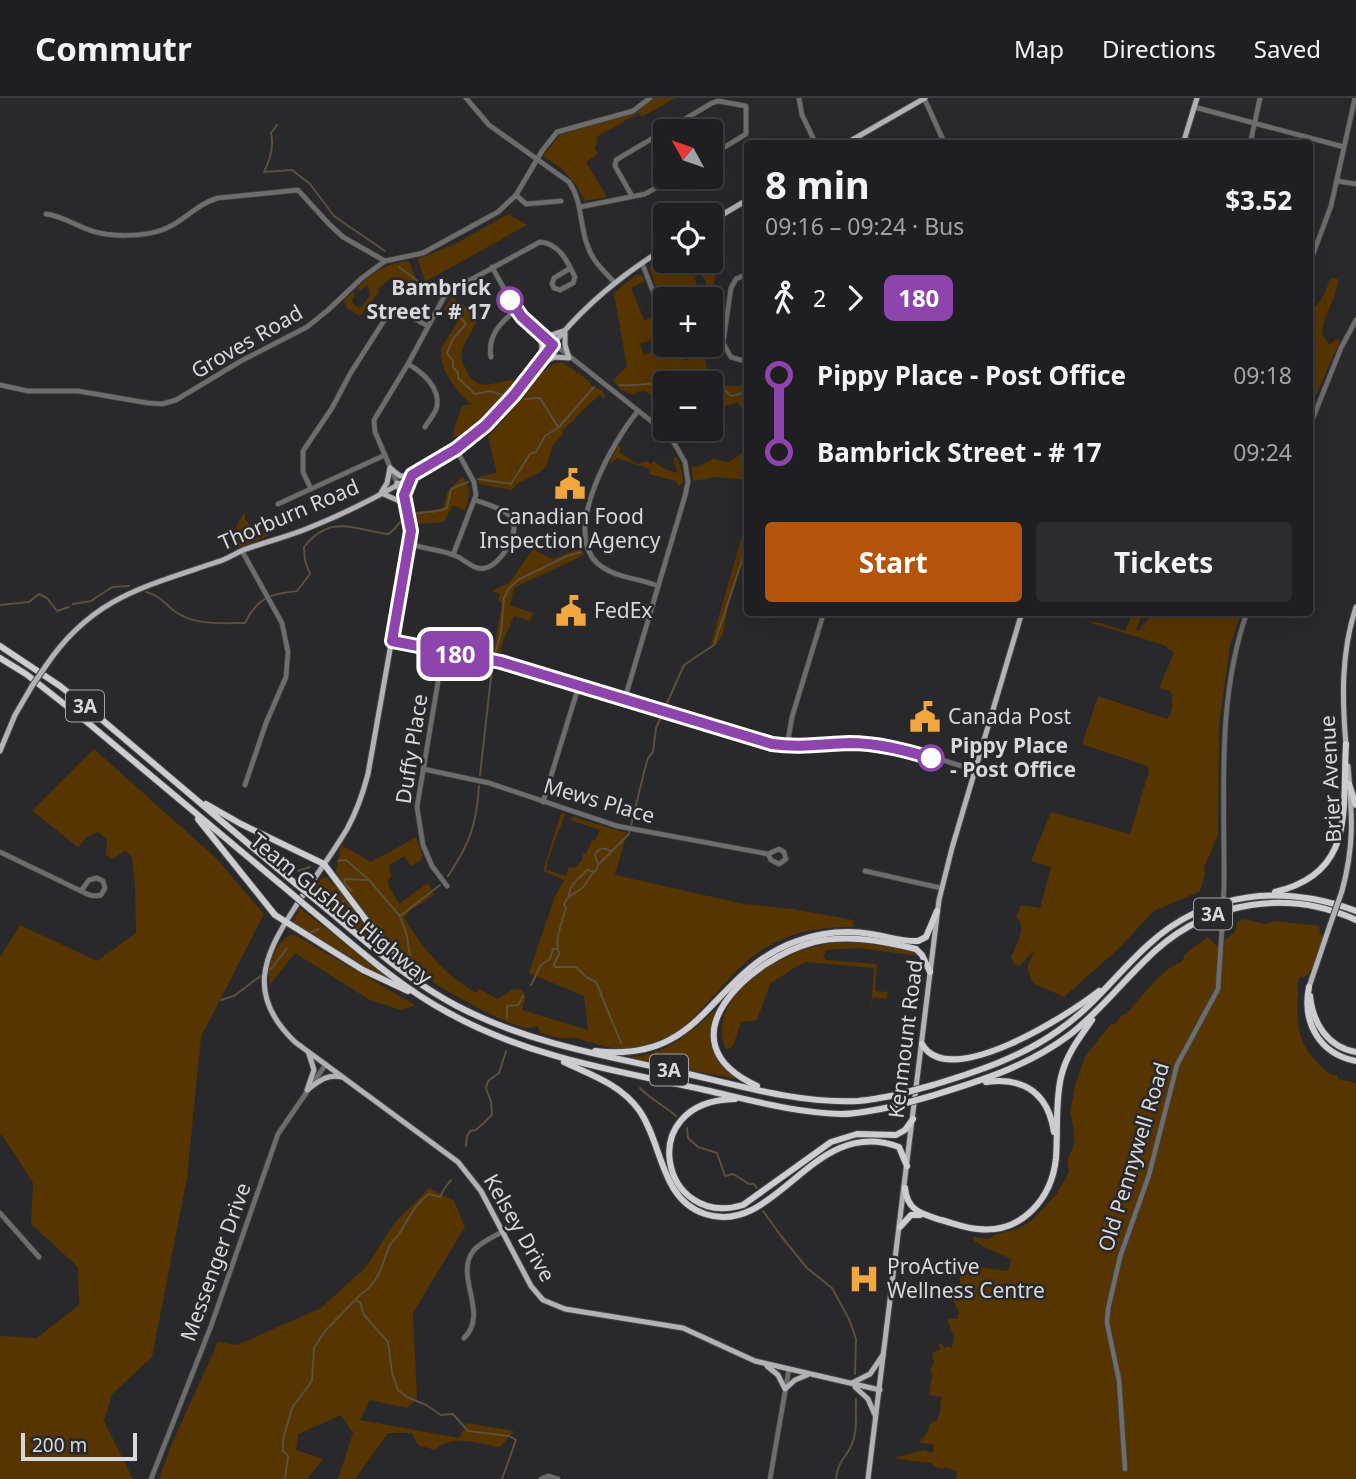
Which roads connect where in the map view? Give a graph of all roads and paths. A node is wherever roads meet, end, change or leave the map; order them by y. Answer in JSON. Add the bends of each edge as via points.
{"nodes":[{"id":1,"x":466,"y":98,"type":"edge"},
{"id":2,"x":650,"y":98,"type":"edge"},
{"id":3,"x":799,"y":98,"type":"edge"},
{"id":4,"x":925,"y":98,"type":"edge"},
{"id":5,"x":1197,"y":98,"type":"edge"},
{"id":6,"x":1260,"y":98,"type":"edge"},
{"id":7,"x":1354,"y":98,"type":"edge"},
{"id":8,"x":1195,"y":107,"type":"junction"},
{"id":9,"x":685,"y":119,"type":"edge"},
{"id":10,"x":1254,"y":122,"type":"junction"},
{"id":11,"x":653,"y":138,"type":"edge"},
{"id":12,"x":814,"y":140,"type":"edge"},
{"id":13,"x":852,"y":140,"type":"edge"},
{"id":14,"x":943,"y":140,"type":"edge"},
{"id":15,"x":1184,"y":140,"type":"edge"},
{"id":16,"x":1251,"y":140,"type":"edge"},
{"id":17,"x":1344,"y":147,"type":"junction"},
{"id":18,"x":723,"y":148,"type":"edge"},
{"id":19,"x":537,"y":159,"type":"junction"},
{"id":20,"x":1337,"y":181,"type":"junction"},
{"id":21,"x":1356,"y":184,"type":"edge"},
{"id":22,"x":655,"y":189,"type":"edge"},
{"id":23,"x":516,"y":195,"type":"junction"},
{"id":24,"x":632,"y":196,"type":"junction"},
{"id":25,"x":561,"y":201,"type":"dead end"},
{"id":26,"x":744,"y":202,"type":"edge"},
{"id":27,"x":580,"y":207,"type":"junction"},
{"id":28,"x":46,"y":214,"type":"dead end"},
{"id":29,"x":723,"y":214,"type":"edge"},
{"id":30,"x":1313,"y":254,"type":"edge"},
{"id":31,"x":653,"y":256,"type":"edge"},
{"id":32,"x":385,"y":261,"type":"junction"},
{"id":33,"x":642,"y":263,"type":"junction"},
{"id":34,"x":492,"y":267,"type":"junction"},
{"id":35,"x":569,"y":269,"type":"junction"},
{"id":36,"x":744,"y":275,"type":"edge"},
{"id":37,"x":615,"y":284,"type":"junction"},
{"id":38,"x":653,"y":291,"type":"edge"},
{"id":39,"x":516,"y":310,"type":"junction"},
{"id":40,"x":1356,"y":320,"type":"edge"},
{"id":41,"x":428,"y":326,"type":"junction"},
{"id":42,"x":566,"y":330,"type":"junction"},
{"id":43,"x":537,"y":331,"type":"junction"},
{"id":44,"x":553,"y":345,"type":"junction"},
{"id":45,"x":491,"y":357,"type":"dead end"},
{"id":46,"x":569,"y":358,"type":"junction"},
{"id":47,"x":744,"y":361,"type":"edge"},
{"id":48,"x":408,"y":363,"type":"junction"},
{"id":49,"x":537,"y":365,"type":"junction"},
{"id":50,"x":0,"y":385,"type":"edge"},
{"id":51,"x":638,"y":411,"type":"junction"},
{"id":52,"x":1313,"y":418,"type":"edge"},
{"id":53,"x":425,"y":427,"type":"dead end"},
{"id":54,"x":456,"y":449,"type":"junction"},
{"id":55,"x":385,"y":455,"type":"junction"},
{"id":56,"x":390,"y":468,"type":"junction"},
{"id":57,"x":412,"y":475,"type":"junction"},
{"id":58,"x":397,"y":484,"type":"junction"},
{"id":59,"x":311,"y":489,"type":"junction"},
{"id":60,"x":381,"y":493,"type":"junction"},
{"id":61,"x":475,"y":500,"type":"junction"},
{"id":62,"x":404,"y":503,"type":"junction"},
{"id":63,"x":278,"y":504,"type":"dead end"},
{"id":64,"x":409,"y":543,"type":"junction"},
{"id":65,"x":242,"y":551,"type":"junction"},
{"id":66,"x":453,"y":555,"type":"junction"},
{"id":67,"x":658,"y":586,"type":"junction"},
{"id":68,"x":1356,"y":607,"type":"edge"},
{"id":69,"x":823,"y":616,"type":"edge"},
{"id":70,"x":1021,"y":616,"type":"edge"},
{"id":71,"x":1246,"y":616,"type":"edge"},
{"id":72,"x":392,"y":641,"type":"junction"},
{"id":73,"x":0,"y":646,"type":"edge"},
{"id":74,"x":443,"y":652,"type":"junction"},
{"id":75,"x":0,"y":658,"type":"edge"},
{"id":76,"x":579,"y":685,"type":"junction"},
{"id":77,"x":625,"y":698,"type":"junction"},
{"id":78,"x":1346,"y":744,"type":"junction"},
{"id":79,"x":787,"y":746,"type":"junction"},
{"id":80,"x":0,"y":751,"type":"edge"},
{"id":81,"x":423,"y":769,"type":"junction"},
{"id":82,"x":975,"y":770,"type":"junction"},
{"id":83,"x":1349,"y":784,"type":"junction"},
{"id":84,"x":245,"y":785,"type":"dead end"},
{"id":85,"x":186,"y":792,"type":"junction"},
{"id":86,"x":180,"y":800,"type":"junction"},
{"id":87,"x":543,"y":802,"type":"junction"},
{"id":88,"x":1356,"y":805,"type":"edge"},
{"id":89,"x":0,"y":852,"type":"edge"},
{"id":90,"x":768,"y":855,"type":"dead end"},
{"id":91,"x":324,"y":864,"type":"junction"},
{"id":92,"x":865,"y":871,"type":"dead end"},
{"id":93,"x":447,"y":886,"type":"dead end"},
{"id":94,"x":941,"y":888,"type":"junction"},
{"id":95,"x":81,"y":891,"type":"junction"},
{"id":96,"x":1257,"y":895,"type":"junction"},
{"id":97,"x":937,"y":911,"type":"junction"},
{"id":98,"x":1356,"y":911,"type":"edge"},
{"id":99,"x":1356,"y":920,"type":"edge"},
{"id":100,"x":285,"y":923,"type":"junction"},
{"id":101,"x":930,"y":972,"type":"junction"},
{"id":102,"x":1119,"y":974,"type":"junction"},
{"id":103,"x":1309,"y":987,"type":"junction"},
{"id":104,"x":437,"y":995,"type":"junction"},
{"id":105,"x":426,"y":1000,"type":"junction"},
{"id":106,"x":1101,"y":1007,"type":"junction"},
{"id":107,"x":922,"y":1044,"type":"junction"},
{"id":108,"x":567,"y":1048,"type":"junction"},
{"id":109,"x":307,"y":1051,"type":"junction"},
{"id":110,"x":1356,"y":1052,"type":"edge"},
{"id":111,"x":552,"y":1056,"type":"junction"},
{"id":112,"x":1356,"y":1060,"type":"edge"},
{"id":113,"x":326,"y":1064,"type":"junction"},
{"id":114,"x":345,"y":1077,"type":"junction"},
{"id":115,"x":977,"y":1082,"type":"junction"},
{"id":116,"x":307,"y":1090,"type":"junction"},
{"id":117,"x":772,"y":1092,"type":"junction"},
{"id":118,"x":747,"y":1099,"type":"junction"},
{"id":119,"x":913,"y":1119,"type":"junction"},
{"id":120,"x":1056,"y":1150,"type":"junction"},
{"id":121,"x":907,"y":1166,"type":"junction"},
{"id":122,"x":905,"y":1188,"type":"junction"},
{"id":123,"x":0,"y":1213,"type":"edge"},
{"id":124,"x":929,"y":1216,"type":"junction"},
{"id":125,"x":900,"y":1227,"type":"junction"},
{"id":126,"x":502,"y":1232,"type":"junction"},
{"id":127,"x":38,"y":1257,"type":"dead end"},
{"id":128,"x":464,"y":1338,"type":"dead end"},
{"id":129,"x":884,"y":1353,"type":"junction"},
{"id":130,"x":765,"y":1364,"type":"junction"},
{"id":131,"x":789,"y":1369,"type":"junction"},
{"id":132,"x":810,"y":1374,"type":"junction"},
{"id":133,"x":849,"y":1384,"type":"junction"},
{"id":134,"x":785,"y":1389,"type":"junction"},
{"id":135,"x":880,"y":1390,"type":"junction"},
{"id":136,"x":876,"y":1418,"type":"junction"},
{"id":137,"x":1125,"y":1469,"type":"dead end"},
{"id":138,"x":151,"y":1479,"type":"edge"},
{"id":139,"x":541,"y":1479,"type":"edge"},
{"id":140,"x":558,"y":1479,"type":"edge"},
{"id":141,"x":771,"y":1479,"type":"edge"},
{"id":142,"x":868,"y":1479,"type":"edge"}],
"edges":[{"from":1,"to":19,"type":"street","via":[[489,125]]},
{"from":2,"to":19,"type":"street","name":"Groves Road","via":[[633,111],[561,130]]},
{"from":3,"to":12,"type":"street"},
{"from":4,"to":13,"type":"main road"},
{"from":4,"to":14,"type":"street"},
{"from":5,"to":8,"type":"main road"},
{"from":6,"to":10,"type":"street"},
{"from":7,"to":17,"type":"street"},
{"from":8,"to":10,"type":"street"},
{"from":8,"to":15,"type":"main road"},
{"from":9,"to":18,"type":"street","via":[[718,101],[746,106],[746,134]]},
{"from":10,"to":16,"type":"street"},
{"from":10,"to":17,"type":"street"},
{"from":11,"to":24,"type":"street","via":[[616,160]]},
{"from":17,"to":20,"type":"street"},
{"from":19,"to":23,"type":"street","name":"Groves Road"},
{"from":19,"to":27,"type":"street","via":[[569,182]]},
{"from":20,"to":21,"type":"street"},
{"from":20,"to":30,"type":"street"},
{"from":22,"to":24,"type":"street"},
{"from":23,"to":25,"type":"street","via":[[526,204]]},
{"from":23,"to":32,"type":"street","name":"Groves Road","via":[[490,218],[437,247]]},
{"from":24,"to":27,"type":"street"},
{"from":26,"to":29,"type":"main road"},
{"from":27,"to":37,"type":"street","via":[[588,249]]},
{"from":28,"to":32,"type":"street","via":[[93,231],[143,233],[164,230],[205,201],[298,190],[343,237]]},
{"from":31,"to":33,"type":"main road","name":"Thorburn Road"},
{"from":32,"to":50,"type":"street","name":"Groves Road","via":[[303,329],[170,402],[148,403],[85,392],[34,392]]},
{"from":33,"to":37,"type":"main road","name":"Thorburn Road"},
{"from":33,"to":38,"type":"street"},
{"from":34,"to":35,"type":"street","via":[[545,242],[557,248]]},
{"from":34,"to":39,"type":"street"},
{"from":34,"to":41,"type":"street","via":[[447,293]]},
{"from":35,"to":35,"type":"street","via":[[575,281],[560,290],[554,288],[554,278]]},
{"from":36,"to":47,"type":"street","via":[[731,288],[723,343],[731,357]]},
{"from":37,"to":42,"type":"main road","name":"Thorburn Road"},
{"from":39,"to":43,"type":"street"},
{"from":39,"to":45,"type":"street","via":[[499,325],[490,345]]},
{"from":40,"to":52,"type":"street"},
{"from":41,"to":48,"type":"street"},
{"from":41,"to":59,"type":"street","via":[[402,312],[384,320],[303,451],[303,472]]},
{"from":42,"to":43,"type":"main road","via":[[551,335]]},
{"from":42,"to":44,"type":"main road","name":"Thorburn Road"},
{"from":42,"to":46,"type":"main road"},
{"from":43,"to":44,"type":"street"},
{"from":43,"to":49,"type":"main road","via":[[542,346]]},
{"from":44,"to":46,"type":"street"},
{"from":44,"to":49,"type":"main road","name":"Thorburn Road"},
{"from":46,"to":49,"type":"main road","via":[[555,357]]},
{"from":46,"to":51,"type":"street"},
{"from":48,"to":53,"type":"street","via":[[425,374],[437,398]]},
{"from":48,"to":55,"type":"street","via":[[373,420]]},
{"from":49,"to":54,"type":"main road","name":"Thorburn Road","via":[[500,411]]},
{"from":51,"to":67,"type":"street","via":[[675,442],[688,474]]},
{"from":51,"to":67,"type":"street","via":[[604,463],[584,534],[589,552],[605,569]]},
{"from":54,"to":57,"type":"main road","name":"Thorburn Road"},
{"from":54,"to":61,"type":"street","via":[[473,480]]},
{"from":55,"to":56,"type":"street"},
{"from":55,"to":59,"type":"street"},
{"from":56,"to":57,"type":"main road","via":[[400,476]]},
{"from":56,"to":58,"type":"street"},
{"from":56,"to":60,"type":"main road"},
{"from":57,"to":58,"type":"main road","name":"Thorburn Road"},
{"from":57,"to":62,"type":"main road"},
{"from":58,"to":60,"type":"main road","name":"Thorburn Road"},
{"from":58,"to":62,"type":"main road"},
{"from":59,"to":63,"type":"street"},
{"from":60,"to":62,"type":"main road"},
{"from":60,"to":65,"type":"main road","name":"Thorburn Road","via":[[314,527]]},
{"from":61,"to":66,"type":"street"},
{"from":61,"to":66,"type":"street","via":[[510,516],[513,534],[500,558],[488,568],[473,567]]},
{"from":62,"to":64,"type":"main road","name":"Kelsey Drive"},
{"from":64,"to":66,"type":"street"},
{"from":64,"to":72,"type":"main road","name":"Kelsey Drive"},
{"from":65,"to":80,"type":"main road","name":"Thorburn Road","bridge":true,"via":[[143,586],[76,629],[32,686]]},
{"from":65,"to":84,"type":"street","via":[[286,637],[286,672]]},
{"from":67,"to":77,"type":"street"},
{"from":68,"to":78,"type":"main road","name":"Brier Avenue","via":[[1342,693]]},
{"from":69,"to":79,"type":"street"},
{"from":70,"to":82,"type":"main road","name":"Kenmount Road"},
{"from":71,"to":137,"type":"street","name":"Old Pennywell Road","bridge":true,"via":[[1227,704],[1221,977],[1217,994],[1177,1065],[1108,1309]]},
{"from":72,"to":74,"type":"street"},
{"from":72,"to":91,"type":"main road","name":"Kelsey Drive","via":[[365,786],[352,820]]},
{"from":73,"to":85,"type":"highway","name":"Team Gushue Highway","number":"3A","via":[[60,686]]},
{"from":74,"to":76,"type":"street","via":[[501,662]]},
{"from":74,"to":81,"type":"street","name":"Duffy Place"},
{"from":75,"to":86,"type":"highway","name":"Team Gushue Highway","number":"3A","via":[[87,722]]},
{"from":76,"to":77,"type":"street"},
{"from":76,"to":87,"type":"street"},
{"from":77,"to":79,"type":"street"},
{"from":78,"to":83,"type":"main road","name":"Brier Avenue"},
{"from":78,"to":96,"type":"highway","via":[[1341,830],[1333,855],[1314,877],[1297,887]]},
{"from":79,"to":82,"type":"street","via":[[885,746]]},
{"from":81,"to":87,"type":"street","name":"Mews Place","via":[[475,779]]},
{"from":81,"to":93,"type":"street","name":"Duffy Place","via":[[416,807],[418,826],[432,866]]},
{"from":82,"to":94,"type":"main road","name":"Kenmount Road"},
{"from":83,"to":88,"type":"highway"},
{"from":83,"to":103,"type":"main road","name":"Brier Avenue","bridge":true,"via":[[1351,852]]},
{"from":85,"to":91,"type":"highway"},
{"from":85,"to":104,"type":"highway","name":"Team Gushue Highway","number":"3A","bridge":true},
{"from":86,"to":100,"type":"highway"},
{"from":86,"to":105,"type":"highway","name":"Team Gushue Highway","number":"3A","bridge":true,"via":[[382,969]]},
{"from":87,"to":90,"type":"street","name":"Mews Place","via":[[606,824]]},
{"from":89,"to":95,"type":"street"},
{"from":91,"to":100,"type":"main road","name":"Kelsey Drive"},
{"from":91,"to":104,"type":"highway","via":[[393,953]]},
{"from":92,"to":94,"type":"street"},
{"from":94,"to":97,"type":"main road","name":"Kenmount Road"},
{"from":95,"to":95,"type":"street","via":[[94,897],[105,888],[97,878]]},
{"from":96,"to":98,"type":"highway","name":"Team Gushue Highway","number":"3A","via":[[1301,896]]},
{"from":96,"to":102,"type":"highway","name":"Team Gushue Highway","number":"3A","via":[[1227,900],[1185,918],[1147,945]]},
{"from":97,"to":101,"type":"main road","name":"Kenmount Road"},
{"from":97,"to":108,"type":"highway","via":[[926,937],[918,941],[859,932],[831,933],[780,948],[745,970],[686,1030],[651,1049],[614,1053]]},
{"from":99,"to":106,"type":"highway","name":"Team Gushue Highway","number":"3A","via":[[1322,908],[1284,903],[1221,911],[1165,943]]},
{"from":100,"to":105,"type":"highway","via":[[363,970]]},
{"from":100,"to":109,"type":"main road","name":"Kelsey Drive","via":[[267,957],[263,987],[274,1019]]},
{"from":101,"to":107,"type":"main road","name":"Kenmount Road"},
{"from":101,"to":117,"type":"highway","via":[[916,949],[853,938],[800,946],[753,971],[720,1009],[715,1040],[729,1069]]},
{"from":102,"to":107,"type":"highway","via":[[1061,1018],[1019,1040],[955,1060],[931,1054]]},
{"from":102,"to":117,"type":"highway","name":"Team Gushue Highway","number":"3A","bridge":true,"via":[[1047,1038],[991,1065],[933,1085],[869,1100]]},
{"from":103,"to":110,"type":"highway","via":[[1319,1027],[1337,1045]]},
{"from":103,"to":112,"type":"highway","via":[[1308,1017],[1314,1032],[1336,1054]]},
{"from":104,"to":108,"type":"highway","name":"Team Gushue Highway","number":"3A","via":[[491,1022]]},
{"from":105,"to":111,"type":"highway","name":"Team Gushue Highway","number":"3A","via":[[488,1033]]},
{"from":106,"to":115,"type":"highway","name":"Team Gushue Highway","number":"3A","via":[[1066,1038],[1031,1060]]},
{"from":106,"to":120,"type":"highway","via":[[1065,1064],[1059,1086]]},
{"from":107,"to":119,"type":"main road","name":"Kenmount Road"},
{"from":108,"to":117,"type":"highway","name":"Team Gushue Highway","number":"3A"},
{"from":109,"to":113,"type":"main road","name":"Kelsey Drive"},
{"from":109,"to":116,"type":"main road","via":[[314,1070]]},
{"from":111,"to":118,"type":"highway","name":"Team Gushue Highway","number":"3A"},
{"from":111,"to":121,"type":"highway","via":[[610,1083],[631,1100],[652,1134],[674,1191],[707,1215],[732,1217],[755,1209],[832,1151],[855,1143],[899,1147]]},
{"from":113,"to":114,"type":"main road","name":"Kelsey Drive"},
{"from":113,"to":116,"type":"street","name":"Messenger Drive"},
{"from":114,"to":116,"type":"main road","via":[[328,1076]]},
{"from":114,"to":126,"type":"main road","name":"Kelsey Drive","via":[[458,1162],[481,1191]]},
{"from":115,"to":118,"type":"highway","name":"Team Gushue Highway","number":"3A","bridge":true,"via":[[899,1105],[844,1114]]},
{"from":115,"to":120,"type":"highway","via":[[1012,1081],[1040,1096],[1051,1115]]},
{"from":116,"to":138,"type":"street","name":"Messenger Drive","via":[[278,1134]]},
{"from":118,"to":119,"type":"highway","via":[[698,1106],[672,1133],[669,1159],[678,1184],[708,1206],[743,1205],[831,1142],[857,1134],[896,1135]]},
{"from":119,"to":121,"type":"main road","name":"Kenmount Road"},
{"from":120,"to":124,"type":"highway","via":[[1049,1189],[1019,1221],[981,1230]]},
{"from":121,"to":122,"type":"main road","name":"Kenmount Road"},
{"from":122,"to":124,"type":"highway","via":[[909,1206]]},
{"from":122,"to":125,"type":"main road","name":"Kenmount Road"},
{"from":123,"to":127,"type":"street"},
{"from":124,"to":125,"type":"highway","via":[[911,1215]]},
{"from":125,"to":129,"type":"main road","name":"Kenmount Road"},
{"from":126,"to":128,"type":"street","via":[[471,1256],[468,1270],[474,1321]]},
{"from":126,"to":130,"type":"main road","name":"Kelsey Drive","via":[[531,1286],[551,1305],[683,1328]]},
{"from":129,"to":133,"type":"main road","via":[[870,1374]]},
{"from":129,"to":135,"type":"main road","name":"Kenmount Road"},
{"from":130,"to":131,"type":"main road","name":"Kelsey Drive"},
{"from":130,"to":134,"type":"main road"},
{"from":131,"to":132,"type":"main road","name":"Kelsey Drive"},
{"from":131,"to":134,"type":"street"},
{"from":132,"to":133,"type":"main road","name":"Kelsey Drive"},
{"from":132,"to":134,"type":"main road"},
{"from":133,"to":135,"type":"main road","name":"Kelsey Drive"},
{"from":133,"to":136,"type":"main road","via":[[868,1399]]},
{"from":134,"to":141,"type":"street"},
{"from":135,"to":136,"type":"main road","name":"Kenmount Road"},
{"from":136,"to":142,"type":"main road","name":"Kenmount Road"},
{"from":139,"to":140,"type":"street"}]}
